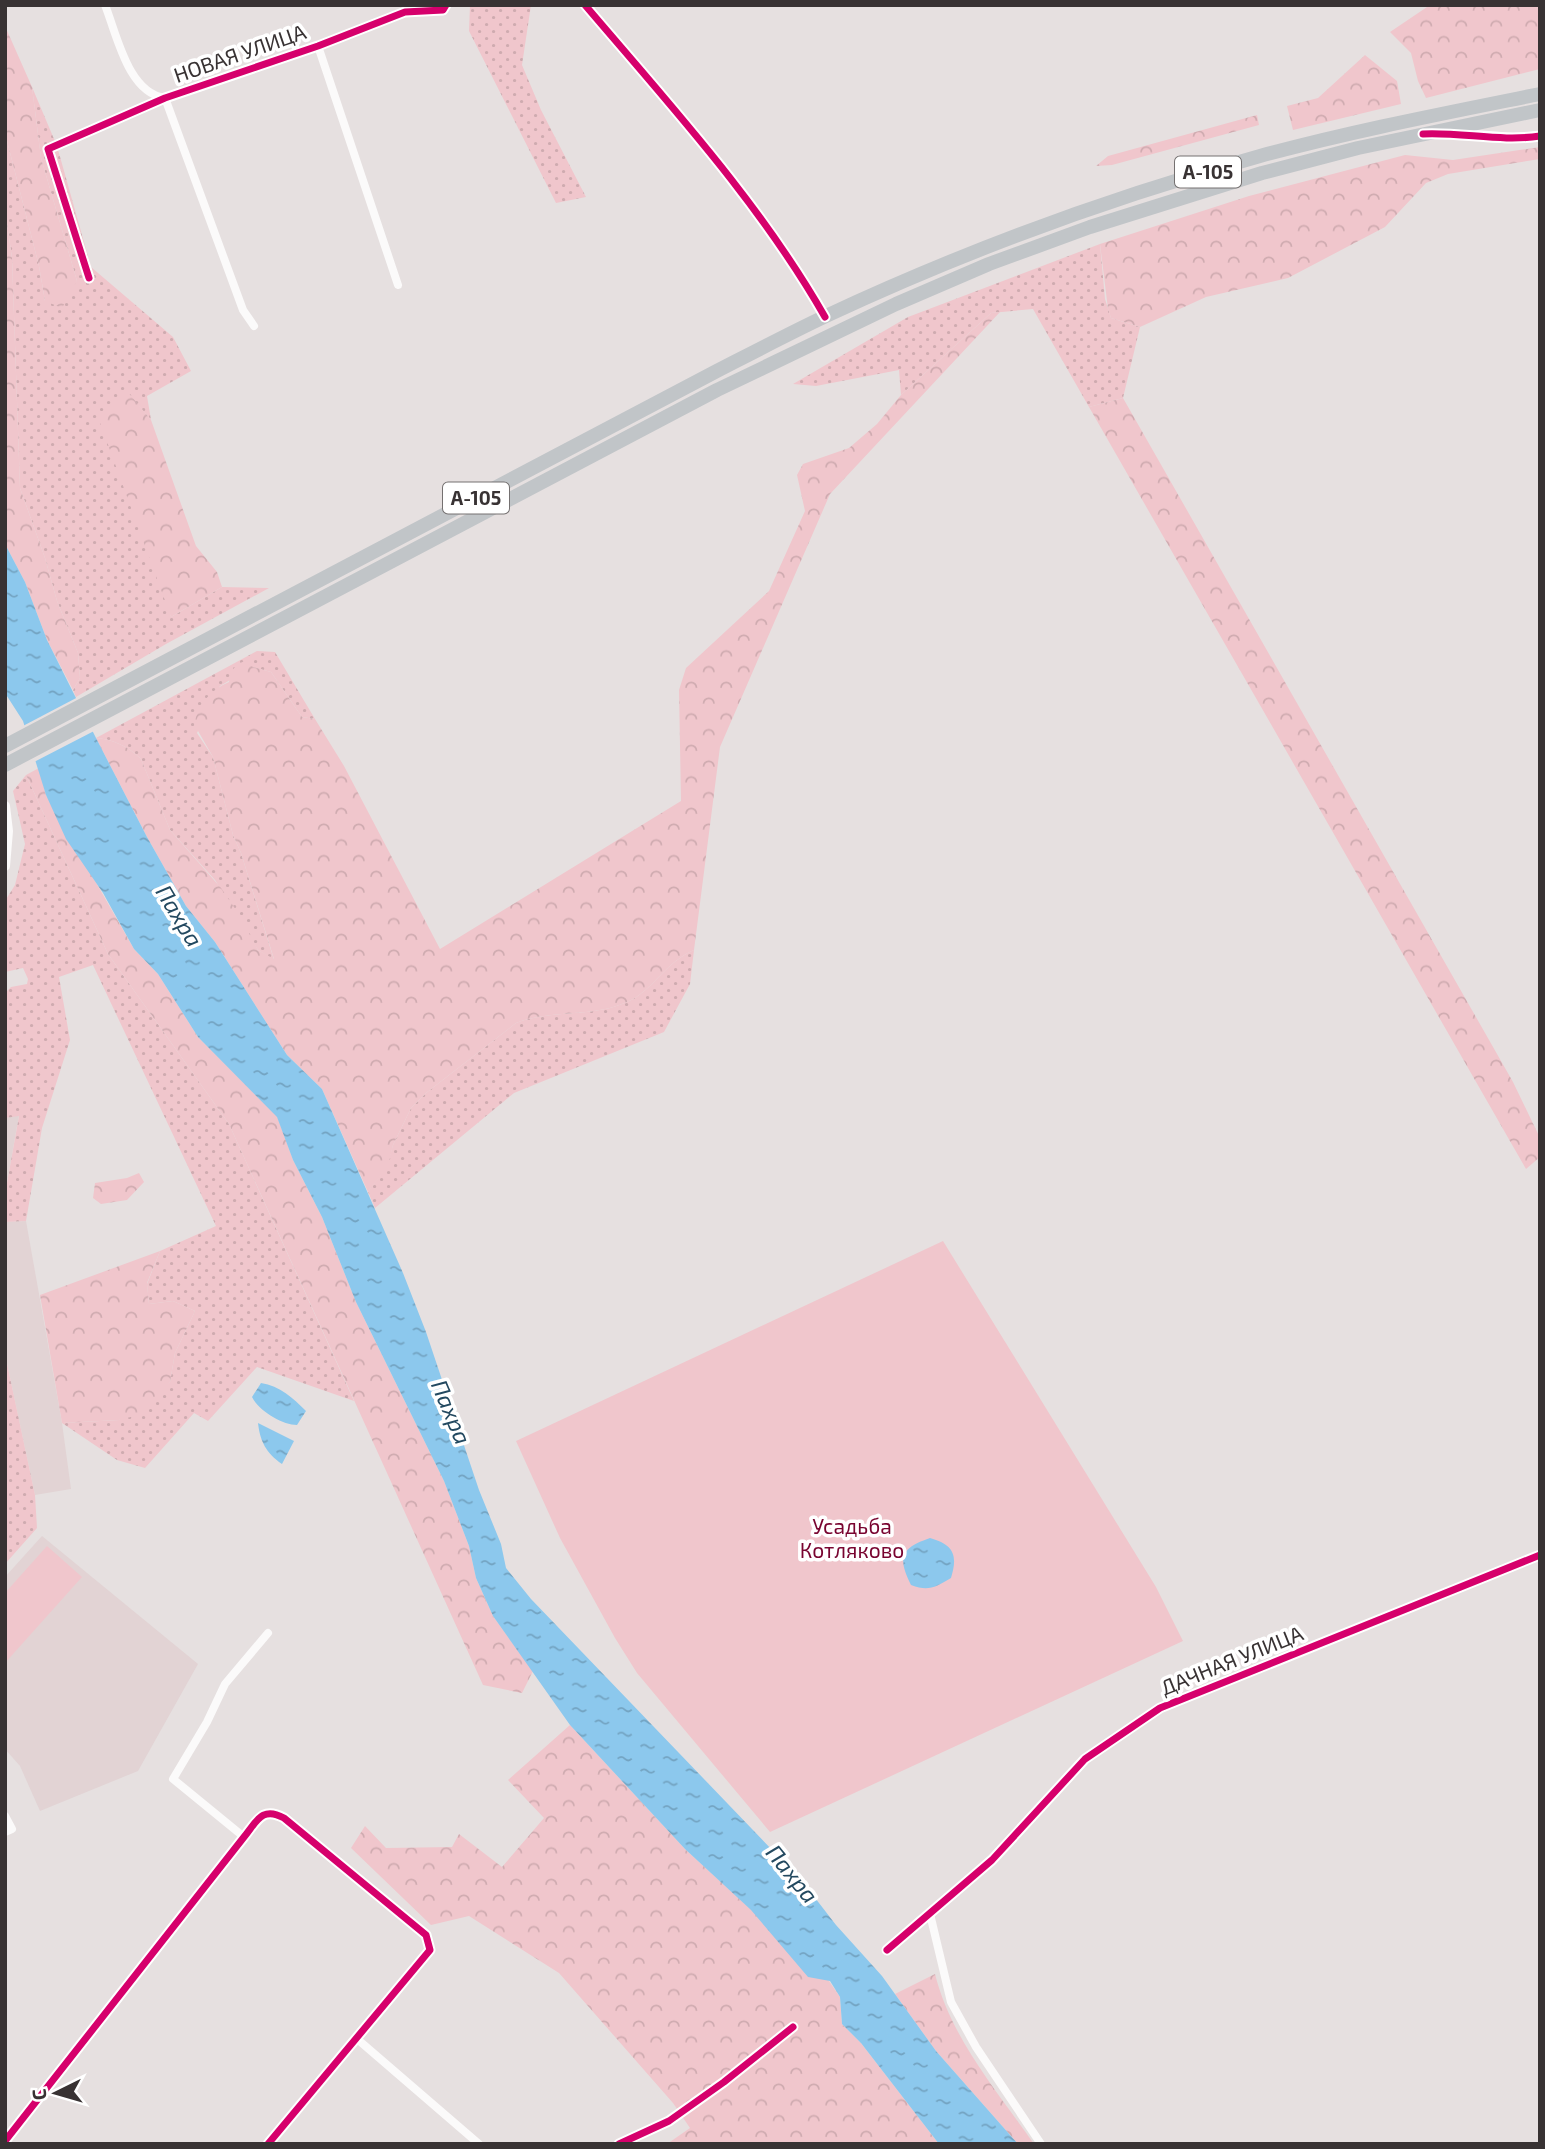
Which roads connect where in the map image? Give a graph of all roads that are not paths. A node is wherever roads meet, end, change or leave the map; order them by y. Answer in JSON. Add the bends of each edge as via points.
{"nodes":[{"id":1,"x":105,"y":5,"type":"edge"},
{"id":2,"x":446,"y":5,"type":"edge"},
{"id":3,"x":585,"y":5,"type":"edge"},
{"id":4,"x":318,"y":46,"type":"junction"},
{"id":5,"x":1540,"y":94,"type":"edge"},
{"id":6,"x":165,"y":98,"type":"junction"},
{"id":7,"x":1533,"y":112,"type":"edge"},
{"id":8,"x":1423,"y":134,"type":"junction"},
{"id":9,"x":1540,"y":136,"type":"edge"},
{"id":10,"x":1514,"y":138,"type":"junction"},
{"id":11,"x":89,"y":278,"type":"dead end"},
{"id":12,"x":398,"y":285,"type":"dead end"},
{"id":13,"x":825,"y":317,"type":"junction"},
{"id":14,"x":254,"y":326,"type":"dead end"},
{"id":15,"x":5,"y":746,"type":"edge"},
{"id":16,"x":5,"y":765,"type":"edge"},
{"id":17,"x":5,"y":806,"type":"edge"},
{"id":18,"x":5,"y":866,"type":"edge"},
{"id":19,"x":1540,"y":1555,"type":"edge"},
{"id":20,"x":268,"y":1633,"type":"dead end"},
{"id":21,"x":5,"y":1816,"type":"edge"},
{"id":22,"x":5,"y":1832,"type":"edge"},
{"id":23,"x":244,"y":1837,"type":"junction"},
{"id":24,"x":930,"y":1914,"type":"junction"},
{"id":25,"x":887,"y":1950,"type":"dead end"},
{"id":26,"x":793,"y":2027,"type":"dead end"},
{"id":27,"x":356,"y":2038,"type":"junction"},
{"id":28,"x":5,"y":2141,"type":"edge"},
{"id":29,"x":268,"y":2144,"type":"edge"},
{"id":30,"x":479,"y":2144,"type":"edge"},
{"id":31,"x":619,"y":2144,"type":"edge"},
{"id":32,"x":1041,"y":2144,"type":"edge"}],
"edges":[{"from":1,"to":6,"type":"street","via":[[133,78],[153,97]]},
{"from":2,"to":4,"type":"street","name":"НОВАЯ УЛИЦА","via":[[443,10],[405,12]]},
{"from":3,"to":13,"type":"street","via":[[710,151],[803,278]]},
{"from":4,"to":6,"type":"street","name":"НОВАЯ УЛИЦА"},
{"from":4,"to":12,"type":"street"},
{"from":5,"to":13,"type":"highway","number":"А-105","via":[[1339,136],[1166,185],[980,251]]},
{"from":6,"to":11,"type":"street","name":"НОВАЯ УЛИЦА","via":[[48,149]]},
{"from":6,"to":14,"type":"street","via":[[243,310]]},
{"from":7,"to":8,"type":"highway","number":"А-105"},
{"from":7,"to":10,"type":"street","via":[[1509,125]]},
{"from":8,"to":10,"type":"street"},
{"from":8,"to":16,"type":"highway","number":"А-105","via":[[1172,200],[989,264],[896,304],[717,390]]},
{"from":9,"to":10,"type":"street"},
{"from":13,"to":15,"type":"highway","number":"А-105"},
{"from":17,"to":18,"type":"street"},
{"from":19,"to":24,"type":"street","name":"ДАЧНАЯ УЛИЦА","via":[[1160,1708],[1085,1759],[992,1860]]},
{"from":20,"to":23,"type":"street","via":[[225,1684],[173,1779]]},
{"from":21,"to":22,"type":"street","via":[[12,1829]]},
{"from":23,"to":27,"type":"street","via":[[263,1815],[274,1812],[426,1935],[430,1950]]},
{"from":23,"to":28,"type":"street"},
{"from":24,"to":25,"type":"street","name":"ДАЧНАЯ УЛИЦА"},
{"from":24,"to":32,"type":"street","via":[[951,2003]]},
{"from":26,"to":31,"type":"street","via":[[669,2121]]},
{"from":27,"to":29,"type":"street"},
{"from":27,"to":30,"type":"street"}]}
